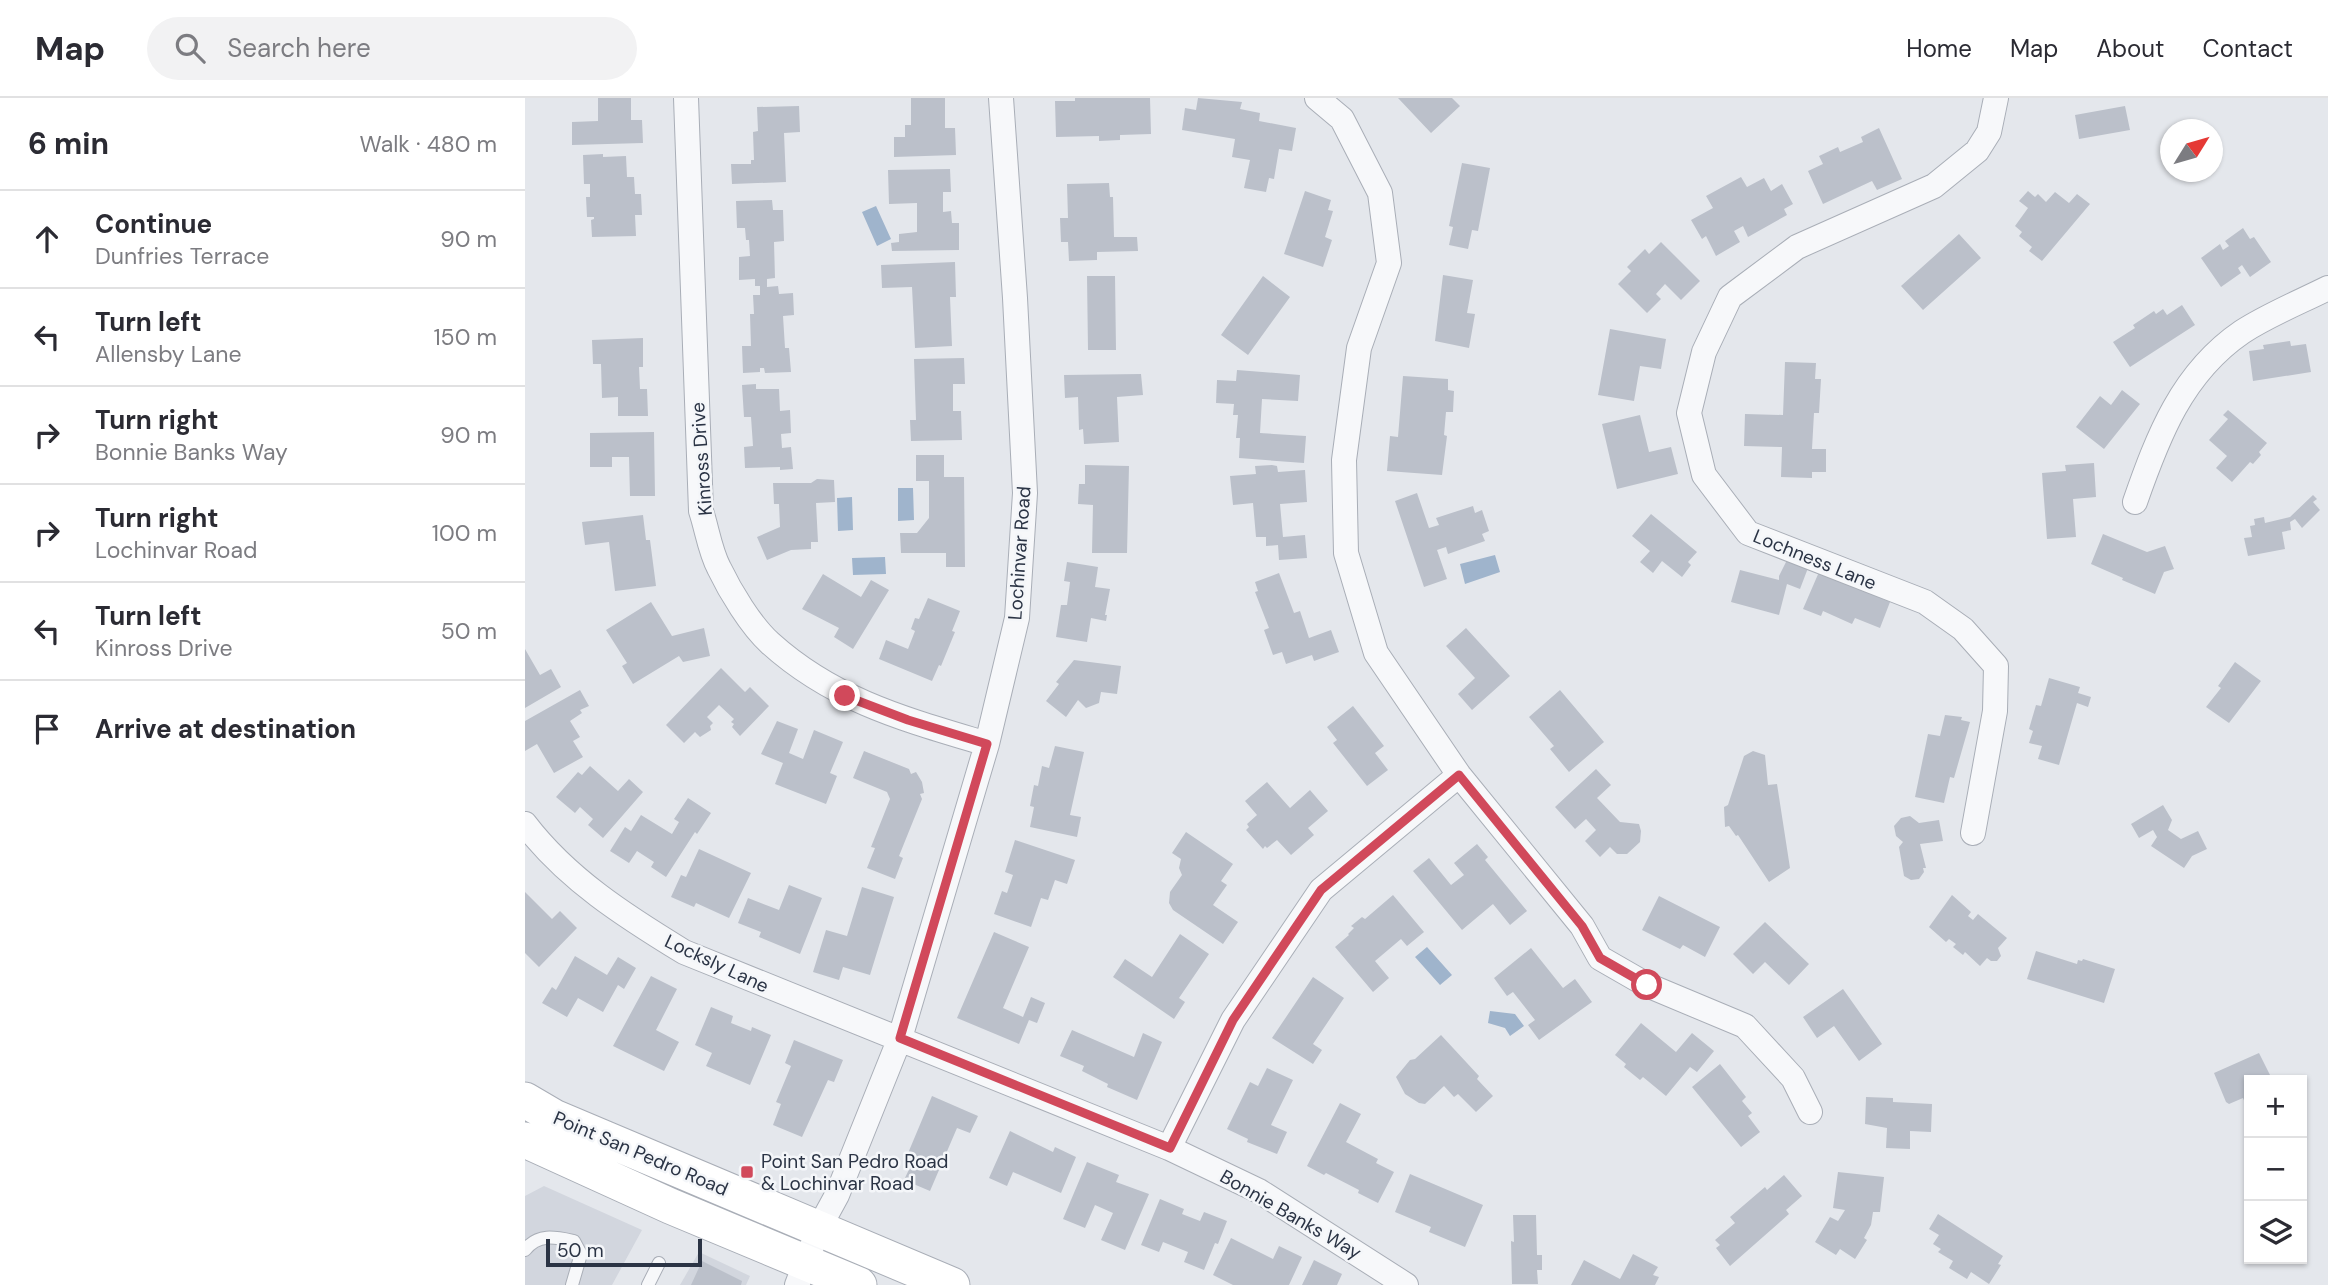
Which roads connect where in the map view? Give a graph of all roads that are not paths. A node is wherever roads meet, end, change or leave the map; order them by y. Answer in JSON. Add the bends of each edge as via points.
{"nodes":[{"id":1,"x":686,"y":98,"type":"edge"},
{"id":2,"x":1001,"y":98,"type":"edge"},
{"id":3,"x":1317,"y":98,"type":"edge"},
{"id":4,"x":1997,"y":98,"type":"edge"},
{"id":5,"x":2328,"y":288,"type":"edge"},
{"id":6,"x":2135,"y":502,"type":"dead end"},
{"id":7,"x":987,"y":744,"type":"junction"},
{"id":8,"x":1459,"y":775,"type":"junction"},
{"id":9,"x":525,"y":824,"type":"edge"},
{"id":10,"x":1973,"y":833,"type":"dead end"},
{"id":11,"x":900,"y":1038,"type":"junction"},
{"id":12,"x":525,"y":1100,"type":"edge"},
{"id":13,"x":1810,"y":1112,"type":"dead end"},
{"id":14,"x":525,"y":1140,"type":"edge"},
{"id":15,"x":1170,"y":1148,"type":"junction"},
{"id":16,"x":819,"y":1228,"type":"junction"},
{"id":17,"x":525,"y":1250,"type":"edge"},
{"id":18,"x":659,"y":1263,"type":"dead end"},
{"id":19,"x":801,"y":1274,"type":"edge"},
{"id":20,"x":572,"y":1285,"type":"edge"},
{"id":21,"x":648,"y":1285,"type":"edge"},
{"id":22,"x":859,"y":1285,"type":"edge"},
{"id":23,"x":952,"y":1285,"type":"edge"},
{"id":24,"x":1406,"y":1285,"type":"edge"}],
"edges":[{"from":1,"to":7,"type":"street","name":"Kinross Drive","via":[[701,511],[718,566],[768,642],[807,671],[845,696]]},
{"from":2,"to":7,"type":"street","name":"Lochinvar Road","via":[[1025,493],[1017,618]]},
{"from":3,"to":8,"type":"street","via":[[1342,119],[1380,193],[1389,263],[1359,348],[1344,460],[1346,553],[1376,653]]},
{"from":4,"to":10,"type":"street","name":"Lochness Lane","via":[[1989,132],[1977,151],[1934,186],[1797,247],[1730,297],[1704,352],[1689,413],[1704,475],[1748,533],[1925,602],[1963,629],[1996,666],[1995,711]]},
{"from":5,"to":6,"type":"street","via":[[2242,332],[2206,362],[2172,409]]},
{"from":7,"to":11,"type":"street","name":"Lochinvar Road"},
{"from":8,"to":13,"type":"street","via":[[1582,926],[1600,958],[1647,985],[1745,1026],[1793,1078]]},
{"from":8,"to":15,"type":"street","via":[[1321,890],[1233,1020]]},
{"from":9,"to":11,"type":"street","name":"Locksly Lane","via":[[575,877],[622,915],[684,952]]},
{"from":11,"to":15,"type":"street","name":"Bonnie Banks Way"},
{"from":11,"to":16,"type":"street","name":"Lochinvar Road","via":[[837,1195]]},
{"from":12,"to":16,"type":"main road","name":"Point San Pedro Road","via":[[554,1117]]},
{"from":14,"to":19,"type":"main road","name":"Point San Pedro Road","via":[[670,1206]]},
{"from":15,"to":24,"type":"street","name":"Bonnie Banks Way","via":[[1259,1191]]},
{"from":16,"to":19,"type":"street","name":"Lochinvar Road"},
{"from":16,"to":23,"type":"main road","name":"Point San Pedro Road"},
{"from":17,"to":20,"type":"lane","via":[[548,1235],[574,1241],[581,1254]]},
{"from":18,"to":21,"type":"lane"},
{"from":19,"to":22,"type":"main road","name":"Point San Pedro Road"}]}
